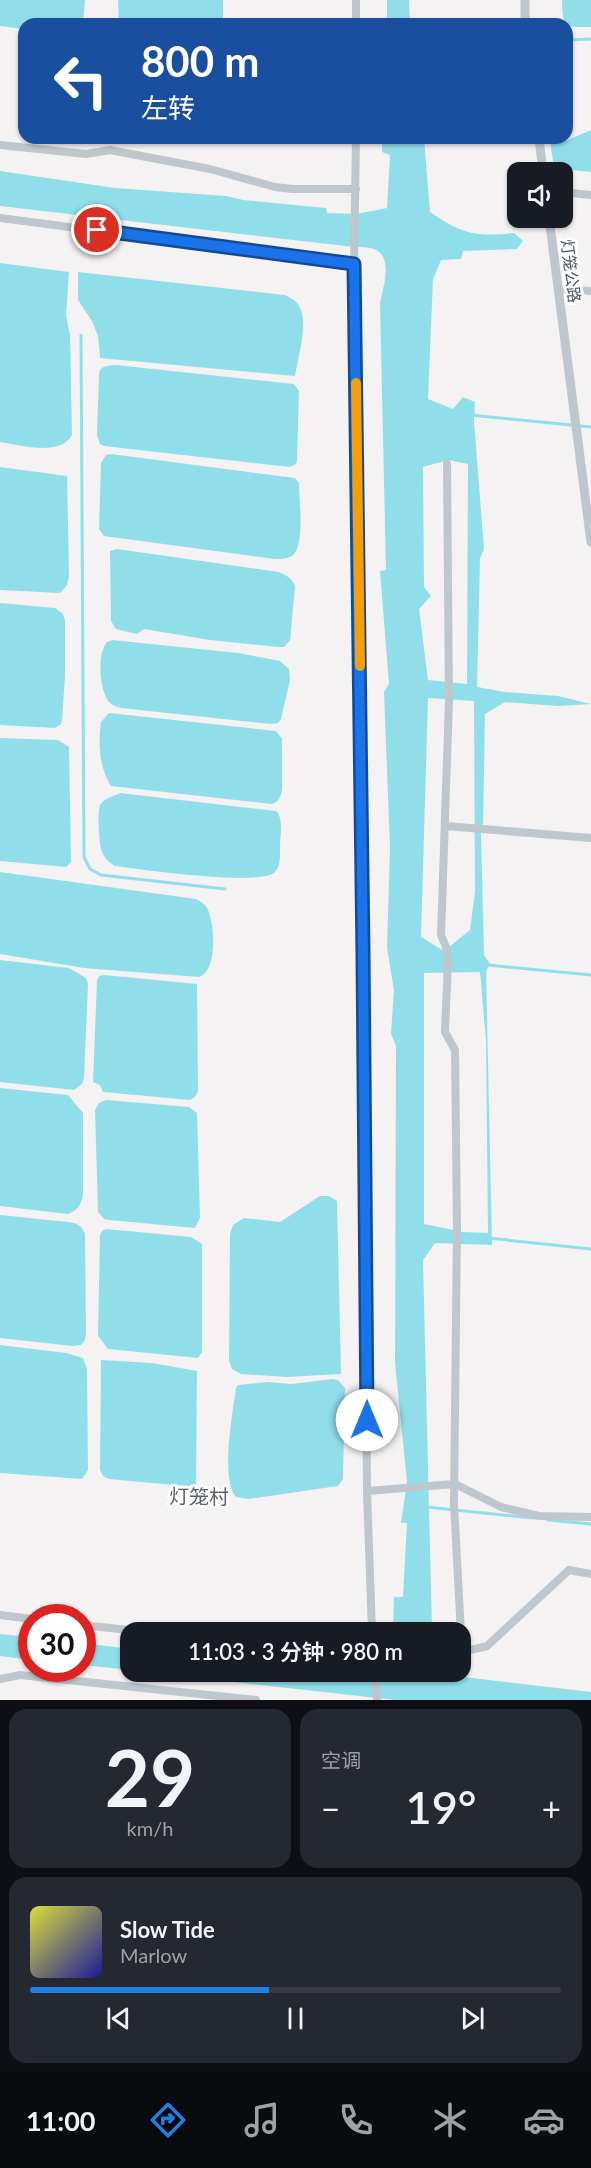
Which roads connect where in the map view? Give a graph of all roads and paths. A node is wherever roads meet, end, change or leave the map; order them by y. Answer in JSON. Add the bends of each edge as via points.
{"nodes":[{"id":1,"x":356,"y":0,"type":"edge"},
{"id":2,"x":525,"y":0,"type":"edge"},
{"id":3,"x":356,"y":18,"type":"edge"},
{"id":4,"x":525,"y":18,"type":"edge"},
{"id":5,"x":356,"y":144,"type":"edge"},
{"id":6,"x":540,"y":144,"type":"edge"},
{"id":7,"x":0,"y":145,"type":"edge"},
{"id":8,"x":542,"y":162,"type":"edge"},
{"id":9,"x":356,"y":189,"type":"junction"},
{"id":10,"x":573,"y":193,"type":"edge"},
{"id":11,"x":591,"y":195,"type":"edge"},
{"id":12,"x":0,"y":218,"type":"edge"},
{"id":13,"x":550,"y":228,"type":"edge"},
{"id":14,"x":354,"y":264,"type":"junction"},
{"id":15,"x":558,"y":289,"type":"junction"},
{"id":16,"x":591,"y":291,"type":"edge"},
{"id":17,"x":447,"y":464,"type":"dead end"},
{"id":18,"x":591,"y":542,"type":"edge"},
{"id":19,"x":446,"y":826,"type":"dead end"},
{"id":20,"x":591,"y":838,"type":"edge"},
{"id":21,"x":455,"y":1484,"type":"junction"},
{"id":22,"x":367,"y":1491,"type":"junction"},
{"id":23,"x":591,"y":1517,"type":"edge"},
{"id":24,"x":591,"y":1574,"type":"edge"},
{"id":25,"x":0,"y":1615,"type":"edge"},
{"id":26,"x":18,"y":1617,"type":"edge"},
{"id":27,"x":372,"y":1622,"type":"edge"},
{"id":28,"x":96,"y":1626,"type":"edge"},
{"id":29,"x":120,"y":1629,"type":"edge"},
{"id":30,"x":0,"y":1679,"type":"edge"},
{"id":31,"x":375,"y":1682,"type":"edge"},
{"id":32,"x":256,"y":1700,"type":"edge"},
{"id":33,"x":377,"y":1700,"type":"edge"}],
"edges":[{"from":1,"to":3,"type":"street"},
{"from":2,"to":4,"type":"street"},
{"from":5,"to":9,"type":"street"},
{"from":6,"to":8,"type":"street"},
{"from":7,"to":9,"type":"street","via":[[86,154],[110,150],[210,169],[275,187]]},
{"from":9,"to":14,"type":"street"},
{"from":10,"to":11,"type":"street"},
{"from":12,"to":14,"type":"street"},
{"from":13,"to":15,"type":"street","name":"灯笼公路"},
{"from":14,"to":22,"type":"street"},
{"from":15,"to":16,"type":"street"},
{"from":15,"to":18,"type":"street","name":"灯笼公路"},
{"from":17,"to":21,"type":"street","via":[[449,701],[441,935],[448,961],[445,1032],[455,1050]]},
{"from":19,"to":20,"type":"street"},
{"from":21,"to":22,"type":"street"},
{"from":21,"to":23,"type":"street","via":[[501,1507],[539,1516]]},
{"from":21,"to":24,"type":"street","via":[[462,1652],[487,1646],[569,1570]]},
{"from":22,"to":27,"type":"street"},
{"from":25,"to":26,"type":"street"},
{"from":28,"to":29,"type":"street"},
{"from":30,"to":32,"type":"street","via":[[20,1676]]},
{"from":31,"to":33,"type":"street"}]}
